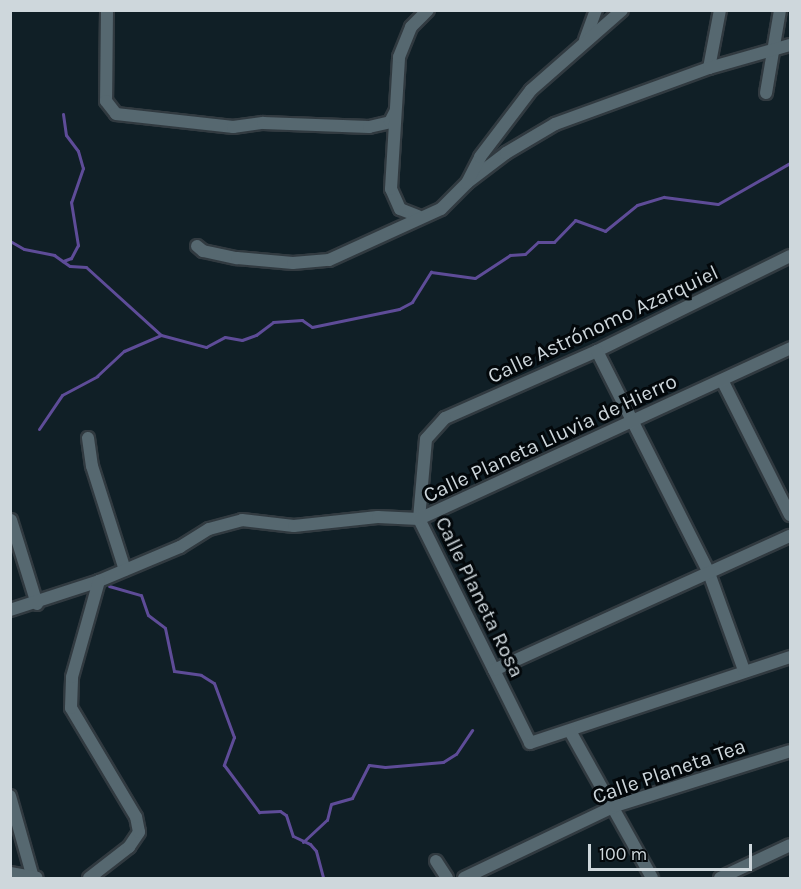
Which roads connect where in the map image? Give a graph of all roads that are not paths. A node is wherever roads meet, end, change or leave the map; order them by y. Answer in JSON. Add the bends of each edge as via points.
{"nodes":[{"id":1,"x":107,"y":10,"type":"edge"},
{"id":2,"x":428,"y":10,"type":"edge"},
{"id":3,"x":596,"y":10,"type":"edge"},
{"id":4,"x":622,"y":10,"type":"edge"},
{"id":5,"x":720,"y":10,"type":"edge"},
{"id":6,"x":780,"y":10,"type":"edge"},
{"id":7,"x":585,"y":40,"type":"junction"},
{"id":8,"x":790,"y":45,"type":"edge"},
{"id":9,"x":773,"y":50,"type":"junction"},
{"id":10,"x":709,"y":68,"type":"junction"},
{"id":11,"x":766,"y":93,"type":"dead end"},
{"id":12,"x":395,"y":112,"type":"junction"},
{"id":13,"x":467,"y":183,"type":"junction"},
{"id":14,"x":418,"y":216,"type":"junction"},
{"id":15,"x":197,"y":246,"type":"dead end"},
{"id":16,"x":788,"y":260,"type":"edge"},
{"id":17,"x":790,"y":348,"type":"edge"},
{"id":18,"x":597,"y":351,"type":"junction"},
{"id":19,"x":723,"y":382,"type":"junction"},
{"id":20,"x":633,"y":418,"type":"junction"},
{"id":21,"x":433,"y":428,"type":"joint"},
{"id":22,"x":88,"y":438,"type":"dead end"},
{"id":23,"x":790,"y":515,"type":"edge"},
{"id":24,"x":420,"y":519,"type":"junction"},
{"id":25,"x":10,"y":520,"type":"edge"},
{"id":26,"x":790,"y":536,"type":"edge"},
{"id":27,"x":125,"y":570,"type":"junction"},
{"id":28,"x":709,"y":573,"type":"junction"},
{"id":29,"x":99,"y":581,"type":"junction"},
{"id":30,"x":37,"y":604,"type":"junction"},
{"id":31,"x":10,"y":610,"type":"edge"},
{"id":32,"x":790,"y":657,"type":"edge"},
{"id":33,"x":494,"y":670,"type":"junction"},
{"id":34,"x":744,"y":670,"type":"junction"},
{"id":35,"x":570,"y":731,"type":"junction"},
{"id":36,"x":790,"y":751,"type":"edge"},
{"id":37,"x":10,"y":796,"type":"edge"},
{"id":38,"x":615,"y":806,"type":"junction"},
{"id":39,"x":790,"y":845,"type":"edge"},
{"id":40,"x":436,"y":861,"type":"dead end"},
{"id":41,"x":10,"y":873,"type":"edge"},
{"id":42,"x":35,"y":878,"type":"edge"},
{"id":43,"x":89,"y":879,"type":"edge"},
{"id":44,"x":447,"y":879,"type":"edge"},
{"id":45,"x":464,"y":879,"type":"edge"},
{"id":46,"x":652,"y":879,"type":"edge"},
{"id":47,"x":720,"y":879,"type":"edge"}],
"edges":[{"from":1,"to":12,"type":"street","via":[[106,101],[116,114],[233,127],[262,123],[369,128],[390,122]]},
{"from":2,"to":12,"type":"street","via":[[402,42]]},
{"from":3,"to":7,"type":"street"},
{"from":4,"to":7,"type":"street"},
{"from":5,"to":10,"type":"street"},
{"from":6,"to":9,"type":"street"},
{"from":7,"to":13,"type":"street","via":[[520,103],[480,157]]},
{"from":8,"to":9,"type":"street"},
{"from":9,"to":10,"type":"street"},
{"from":9,"to":11,"type":"street"},
{"from":10,"to":13,"type":"street","via":[[555,124],[506,153]]},
{"from":12,"to":14,"type":"street","via":[[391,189],[399,209]]},
{"from":13,"to":14,"type":"street","via":[[441,208]]},
{"from":14,"to":15,"type":"street","via":[[348,254],[310,263],[237,258],[203,251]]},
{"from":16,"to":18,"type":"street","name":"Calle Astrónomo Azarquiel"},
{"from":17,"to":19,"type":"street","name":"Calle Planeta Lluvia de Hierro"},
{"from":18,"to":20,"type":"street"},
{"from":18,"to":21,"type":"street","name":"Calle Astrónomo Azarquiel","via":[[446,418]]},
{"from":19,"to":20,"type":"street","name":"Calle Planeta Lluvia de Hierro"},
{"from":19,"to":23,"type":"street"},
{"from":20,"to":24,"type":"street","name":"Calle Planeta Lluvia de Hierro"},
{"from":20,"to":28,"type":"street"},
{"from":21,"to":24,"type":"street","name":"Calle Planeta Rosa","via":[[423,454]]},
{"from":22,"to":27,"type":"street","via":[[92,466]]},
{"from":24,"to":27,"type":"street","name":"Calle Planeta Lluvia de Hierro","via":[[378,517],[294,526],[242,520],[208,529]]},
{"from":24,"to":33,"type":"street","name":"Calle Planeta Rosa"},
{"from":25,"to":30,"type":"street"},
{"from":26,"to":28,"type":"street"},
{"from":27,"to":29,"type":"street","name":"Calle Planeta Lluvia de Hierro"},
{"from":28,"to":33,"type":"street"},
{"from":28,"to":34,"type":"street"},
{"from":29,"to":30,"type":"street","name":"Calle Planeta Lluvia de Hierro"},
{"from":29,"to":43,"type":"street","via":[[72,677],[71,708],[136,817],[139,831],[129,847]]},
{"from":30,"to":31,"type":"street","name":"Calle Planeta Lluvia de Hierro"},
{"from":32,"to":34,"type":"street"},
{"from":33,"to":35,"type":"street","name":"Calle Planeta Rosa","via":[[530,743]]},
{"from":34,"to":35,"type":"street"},
{"from":35,"to":38,"type":"street"},
{"from":36,"to":38,"type":"street","name":"Calle Planeta Tea"},
{"from":37,"to":42,"type":"street"},
{"from":38,"to":45,"type":"street","name":"Calle Planeta Tea"},
{"from":38,"to":46,"type":"street"},
{"from":39,"to":47,"type":"street"},
{"from":40,"to":44,"type":"street"},
{"from":41,"to":42,"type":"street"}]}
